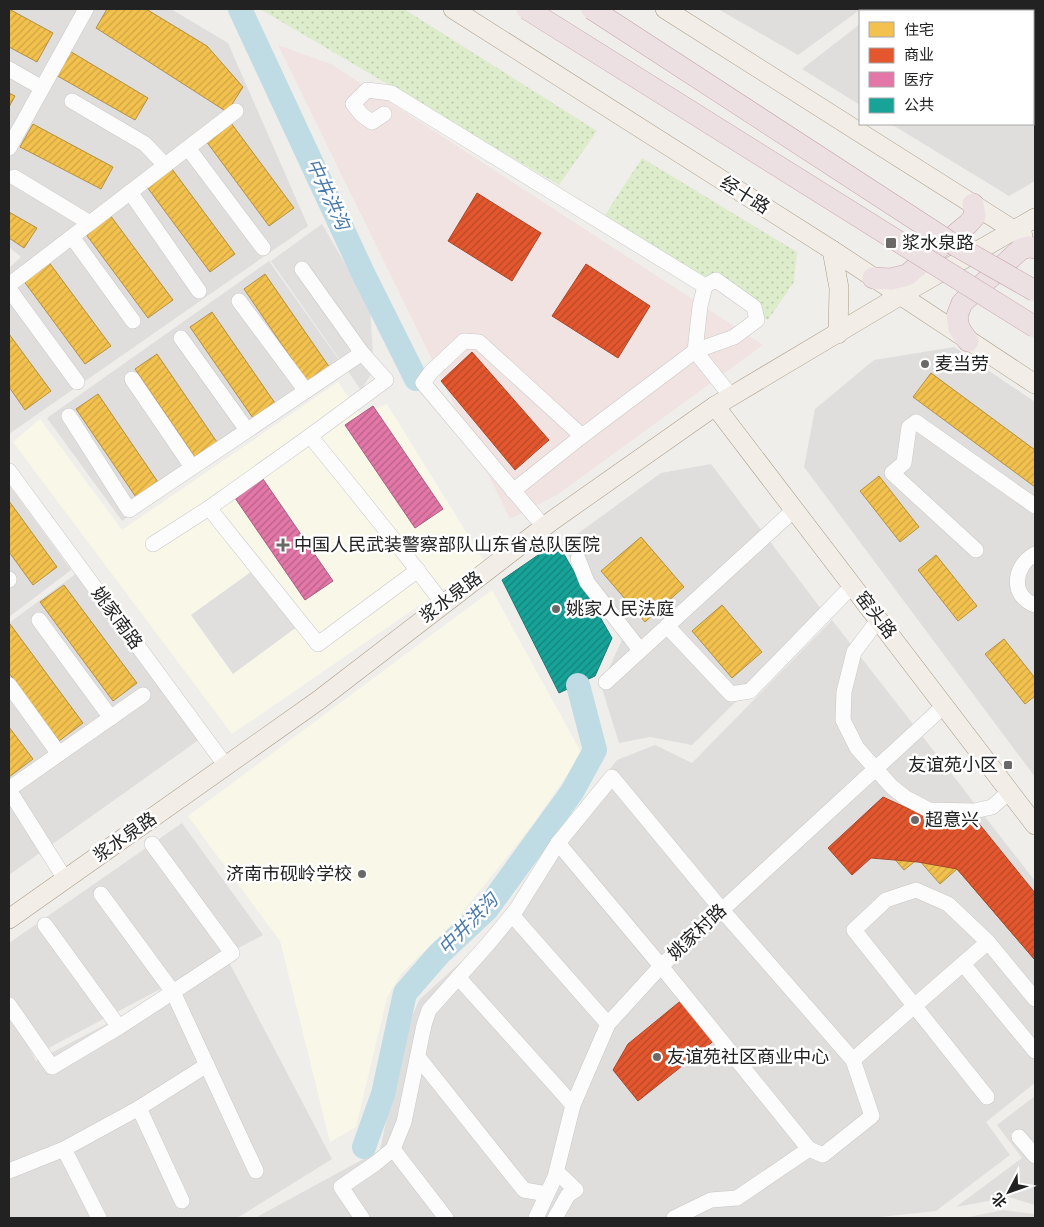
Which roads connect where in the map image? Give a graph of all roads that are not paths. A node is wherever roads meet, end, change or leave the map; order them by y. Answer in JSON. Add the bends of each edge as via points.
{"nodes":[{"id":1,"x":453,"y":9,"type":"edge"},
{"id":2,"x":527,"y":9,"type":"edge"},
{"id":3,"x":592,"y":9,"type":"edge"},
{"id":4,"x":665,"y":9,"type":"edge"},
{"id":5,"x":83,"y":10,"type":"edge"},
{"id":6,"x":9,"y":69,"type":"edge"},
{"id":7,"x":42,"y":88,"type":"junction"},
{"id":8,"x":72,"y":101,"type":"dead end"},
{"id":9,"x":236,"y":111,"type":"dead end"},
{"id":10,"x":384,"y":114,"type":"dead end"},
{"id":11,"x":9,"y":148,"type":"edge"},
{"id":12,"x":188,"y":148,"type":"junction"},
{"id":13,"x":165,"y":165,"type":"junction"},
{"id":14,"x":14,"y":177,"type":"dead end"},
{"id":15,"x":130,"y":192,"type":"junction"},
{"id":16,"x":973,"y":204,"type":"junction"},
{"id":17,"x":1035,"y":218,"type":"edge"},
{"id":18,"x":90,"y":223,"type":"junction"},
{"id":19,"x":1014,"y":231,"type":"junction"},
{"id":20,"x":72,"y":237,"type":"junction"},
{"id":21,"x":1035,"y":243,"type":"edge"},
{"id":22,"x":263,"y":248,"type":"dead end"},
{"id":23,"x":1035,"y":248,"type":"edge"},
{"id":24,"x":832,"y":250,"type":"junction"},
{"id":25,"x":302,"y":269,"type":"dead end"},
{"id":26,"x":873,"y":278,"type":"junction"},
{"id":27,"x":9,"y":285,"type":"edge"},
{"id":28,"x":705,"y":286,"type":"junction"},
{"id":29,"x":9,"y":289,"type":"edge"},
{"id":30,"x":199,"y":291,"type":"dead end"},
{"id":31,"x":1035,"y":291,"type":"edge"},
{"id":32,"x":901,"y":295,"type":"junction"},
{"id":33,"x":239,"y":301,"type":"dead end"},
{"id":34,"x":133,"y":321,"type":"dead end"},
{"id":35,"x":1035,"y":327,"type":"edge"},
{"id":36,"x":838,"y":334,"type":"junction"},
{"id":37,"x":181,"y":338,"type":"dead end"},
{"id":38,"x":968,"y":341,"type":"junction"},
{"id":39,"x":695,"y":350,"type":"junction"},
{"id":40,"x":362,"y":353,"type":"junction"},
{"id":41,"x":132,"y":379,"type":"dead end"},
{"id":42,"x":77,"y":382,"type":"dead end"},
{"id":43,"x":1035,"y":384,"type":"edge"},
{"id":44,"x":306,"y":391,"type":"junction"},
{"id":45,"x":723,"y":401,"type":"junction"},
{"id":46,"x":69,"y":416,"type":"dead end"},
{"id":47,"x":247,"y":430,"type":"junction"},
{"id":48,"x":310,"y":436,"type":"junction"},
{"id":49,"x":582,"y":436,"type":"junction"},
{"id":50,"x":192,"y":467,"type":"junction"},
{"id":51,"x":9,"y":470,"type":"edge"},
{"id":52,"x":513,"y":491,"type":"junction"},
{"id":53,"x":1035,"y":506,"type":"edge"},
{"id":54,"x":209,"y":508,"type":"junction"},
{"id":55,"x":795,"y":509,"type":"junction"},
{"id":56,"x":544,"y":527,"type":"junction"},
{"id":57,"x":153,"y":544,"type":"dead end"},
{"id":58,"x":976,"y":550,"type":"dead end"},
{"id":59,"x":1035,"y":554,"type":"edge"},
{"id":60,"x":578,"y":559,"type":"dead end"},
{"id":61,"x":418,"y":570,"type":"junction"},
{"id":62,"x":853,"y":585,"type":"junction"},
{"id":63,"x":443,"y":604,"type":"junction"},
{"id":64,"x":1035,"y":605,"type":"edge"},
{"id":65,"x":879,"y":619,"type":"junction"},
{"id":66,"x":39,"y":620,"type":"dead end"},
{"id":67,"x":667,"y":626,"type":"junction"},
{"id":68,"x":640,"y":650,"type":"junction"},
{"id":69,"x":606,"y":682,"type":"dead end"},
{"id":70,"x":9,"y":685,"type":"edge"},
{"id":71,"x":143,"y":695,"type":"dead end"},
{"id":72,"x":945,"y":705,"type":"junction"},
{"id":73,"x":111,"y":718,"type":"junction"},
{"id":74,"x":59,"y":754,"type":"junction"},
{"id":75,"x":226,"y":766,"type":"junction"},
{"id":76,"x":876,"y":769,"type":"junction"},
{"id":77,"x":9,"y":790,"type":"edge"},
{"id":78,"x":1010,"y":791,"type":"junction"},
{"id":79,"x":1035,"y":825,"type":"edge"},
{"id":80,"x":558,"y":843,"type":"junction"},
{"id":81,"x":152,"y":844,"type":"dead end"},
{"id":82,"x":64,"y":879,"type":"junction"},
{"id":83,"x":101,"y":894,"type":"dead end"},
{"id":84,"x":722,"y":910,"type":"junction"},
{"id":85,"x":512,"y":915,"type":"junction"},
{"id":86,"x":9,"y":918,"type":"edge"},
{"id":87,"x":45,"y":925,"type":"dead end"},
{"id":88,"x":988,"y":942,"type":"junction"},
{"id":89,"x":963,"y":964,"type":"junction"},
{"id":90,"x":660,"y":966,"type":"junction"},
{"id":91,"x":458,"y":977,"type":"junction"},
{"id":92,"x":173,"y":992,"type":"junction"},
{"id":93,"x":1035,"y":1000,"type":"edge"},
{"id":94,"x":9,"y":1005,"type":"edge"},
{"id":95,"x":914,"y":1007,"type":"junction"},
{"id":96,"x":608,"y":1024,"type":"junction"},
{"id":97,"x":119,"y":1027,"type":"junction"},
{"id":98,"x":1035,"y":1052,"type":"edge"},
{"id":99,"x":418,"y":1057,"type":"junction"},
{"id":100,"x":853,"y":1060,"type":"junction"},
{"id":101,"x":207,"y":1065,"type":"junction"},
{"id":102,"x":987,"y":1097,"type":"dead end"},
{"id":103,"x":573,"y":1105,"type":"junction"},
{"id":104,"x":139,"y":1108,"type":"junction"},
{"id":105,"x":1019,"y":1137,"type":"dead end"},
{"id":106,"x":64,"y":1149,"type":"junction"},
{"id":107,"x":393,"y":1149,"type":"junction"},
{"id":108,"x":809,"y":1149,"type":"junction"},
{"id":109,"x":1035,"y":1156,"type":"edge"},
{"id":110,"x":9,"y":1171,"type":"edge"},
{"id":111,"x":256,"y":1171,"type":"dead end"},
{"id":112,"x":556,"y":1172,"type":"junction"},
{"id":113,"x":547,"y":1194,"type":"junction"},
{"id":114,"x":182,"y":1201,"type":"dead end"},
{"id":115,"x":99,"y":1218,"type":"edge"},
{"id":116,"x":362,"y":1218,"type":"edge"},
{"id":117,"x":446,"y":1218,"type":"edge"},
{"id":118,"x":536,"y":1218,"type":"edge"},
{"id":119,"x":555,"y":1218,"type":"edge"},
{"id":120,"x":674,"y":1218,"type":"edge"}],
"edges":[{"from":1,"to":24,"type":"main road","name":"经十路"},
{"from":2,"to":35,"type":"highway","bridge":true},
{"from":3,"to":31,"type":"highway","bridge":true,"via":[[953,244]]},
{"from":4,"to":16,"type":"main road"},
{"from":5,"to":7,"type":"street"},
{"from":6,"to":7,"type":"street"},
{"from":7,"to":11,"type":"street"},
{"from":8,"to":13,"type":"street","via":[[145,144]]},
{"from":9,"to":12,"type":"street"},
{"from":10,"to":28,"type":"street","via":[[372,122],[353,104],[367,90],[391,93]]},
{"from":12,"to":13,"type":"street"},
{"from":12,"to":22,"type":"street"},
{"from":13,"to":15,"type":"street"},
{"from":14,"to":18,"type":"street"},
{"from":15,"to":18,"type":"street"},
{"from":15,"to":30,"type":"street"},
{"from":16,"to":19,"type":"main road"},
{"from":16,"to":26,"type":"highway","via":[[975,216],[968,224],[907,275],[891,279]]},
{"from":17,"to":19,"type":"main road","name":"浆水泉路"},
{"from":18,"to":20,"type":"street"},
{"from":19,"to":21,"type":"main road"},
{"from":19,"to":32,"type":"main road","name":"浆水泉路"},
{"from":20,"to":27,"type":"street"},
{"from":20,"to":34,"type":"street"},
{"from":23,"to":38,"type":"highway","via":[[1021,249],[962,303],[957,316],[959,328]]},
{"from":24,"to":26,"type":"main road","name":"经十路"},
{"from":24,"to":36,"type":"main road","via":[[839,288]]},
{"from":25,"to":40,"type":"street"},
{"from":26,"to":32,"type":"main road","name":"经十路"},
{"from":28,"to":39,"type":"street"},
{"from":28,"to":39,"type":"street","via":[[716,280],[754,307],[757,320],[734,337]]},
{"from":29,"to":42,"type":"street"},
{"from":32,"to":36,"type":"main road","name":"浆水泉路"},
{"from":32,"to":38,"type":"main road","name":"经十路"},
{"from":33,"to":44,"type":"street"},
{"from":36,"to":45,"type":"main road","name":"浆水泉路"},
{"from":37,"to":47,"type":"street"},
{"from":38,"to":43,"type":"main road","name":"经十路"},
{"from":39,"to":45,"type":"street"},
{"from":39,"to":49,"type":"street"},
{"from":40,"to":44,"type":"street"},
{"from":40,"to":48,"type":"street","via":[[386,380]]},
{"from":41,"to":50,"type":"street"},
{"from":44,"to":47,"type":"street"},
{"from":45,"to":55,"type":"main road","name":"窑头路"},
{"from":45,"to":56,"type":"main road","name":"浆水泉路"},
{"from":46,"to":50,"type":"street","via":[[129,510]]},
{"from":47,"to":50,"type":"street"},
{"from":48,"to":54,"type":"street"},
{"from":48,"to":61,"type":"street"},
{"from":49,"to":52,"type":"street"},
{"from":49,"to":52,"type":"street","via":[[479,342],[464,342],[423,383]]},
{"from":51,"to":75,"type":"street","name":"姚家南路"},
{"from":52,"to":56,"type":"street"},
{"from":53,"to":58,"type":"street","via":[[916,422],[909,427],[904,463],[892,473]]},
{"from":54,"to":57,"type":"street"},
{"from":54,"to":61,"type":"street","via":[[318,644]]},
{"from":55,"to":62,"type":"main road","name":"窑头路"},
{"from":55,"to":67,"type":"street"},
{"from":56,"to":63,"type":"main road","name":"浆水泉路"},
{"from":59,"to":64,"type":"street","via":[[1022,565],[1017,582],[1024,598]]},
{"from":60,"to":68,"type":"street","via":[[586,582]]},
{"from":61,"to":63,"type":"street"},
{"from":62,"to":65,"type":"main road","name":"窑头路"},
{"from":62,"to":67,"type":"street","via":[[750,691],[731,694]]},
{"from":63,"to":75,"type":"main road","name":"浆水泉路","via":[[319,700]]},
{"from":65,"to":72,"type":"main road","name":"窑头路"},
{"from":65,"to":76,"type":"street","via":[[854,652],[844,692],[843,720],[857,748]]},
{"from":66,"to":73,"type":"street"},
{"from":67,"to":68,"type":"street"},
{"from":68,"to":69,"type":"street"},
{"from":70,"to":74,"type":"street"},
{"from":71,"to":73,"type":"street"},
{"from":72,"to":76,"type":"street","name":"姚家村路"},
{"from":72,"to":78,"type":"main road","name":"窑头路"},
{"from":73,"to":74,"type":"street"},
{"from":74,"to":77,"type":"street"},
{"from":75,"to":82,"type":"main road","name":"浆水泉路"},
{"from":76,"to":78,"type":"street","via":[[906,798],[929,810],[974,811],[992,806]]},
{"from":76,"to":84,"type":"street","name":"姚家村路"},
{"from":77,"to":82,"type":"street"},
{"from":78,"to":79,"type":"main road","name":"窑头路"},
{"from":80,"to":84,"type":"street","via":[[612,777]]},
{"from":80,"to":85,"type":"street"},
{"from":80,"to":90,"type":"street"},
{"from":81,"to":92,"type":"street","via":[[232,953]]},
{"from":82,"to":86,"type":"main road","name":"浆水泉路"},
{"from":83,"to":92,"type":"street"},
{"from":84,"to":90,"type":"street","name":"姚家村路"},
{"from":84,"to":100,"type":"street"},
{"from":85,"to":91,"type":"street"},
{"from":85,"to":96,"type":"street"},
{"from":87,"to":97,"type":"street"},
{"from":88,"to":89,"type":"street"},
{"from":88,"to":93,"type":"street"},
{"from":88,"to":95,"type":"street","via":[[948,904],[916,890],[886,900],[854,930]]},
{"from":89,"to":95,"type":"street"},
{"from":89,"to":98,"type":"street"},
{"from":90,"to":96,"type":"street","name":"姚家村路"},
{"from":90,"to":108,"type":"street"},
{"from":91,"to":99,"type":"street","via":[[428,1010]]},
{"from":91,"to":103,"type":"street"},
{"from":92,"to":97,"type":"street"},
{"from":92,"to":101,"type":"street"},
{"from":94,"to":97,"type":"street","via":[[52,1067]]},
{"from":95,"to":100,"type":"street"},
{"from":95,"to":102,"type":"street"},
{"from":96,"to":103,"type":"street","name":"姚家村路"},
{"from":99,"to":107,"type":"street","via":[[404,1122]]},
{"from":99,"to":113,"type":"street","via":[[524,1190]]},
{"from":100,"to":108,"type":"street","via":[[872,1116],[823,1155]]},
{"from":101,"to":104,"type":"street"},
{"from":101,"to":111,"type":"street"},
{"from":103,"to":112,"type":"street","name":"姚家村路"},
{"from":104,"to":106,"type":"street"},
{"from":104,"to":114,"type":"street"},
{"from":105,"to":109,"type":"street"},
{"from":106,"to":110,"type":"street"},
{"from":106,"to":115,"type":"street"},
{"from":107,"to":116,"type":"street","via":[[341,1187]]},
{"from":107,"to":117,"type":"street"},
{"from":108,"to":120,"type":"street","via":[[737,1198],[711,1200]]},
{"from":112,"to":113,"type":"street","name":"姚家村路"},
{"from":112,"to":119,"type":"street","via":[[576,1190],[568,1195]]},
{"from":113,"to":118,"type":"street","name":"姚家村路"}]}
